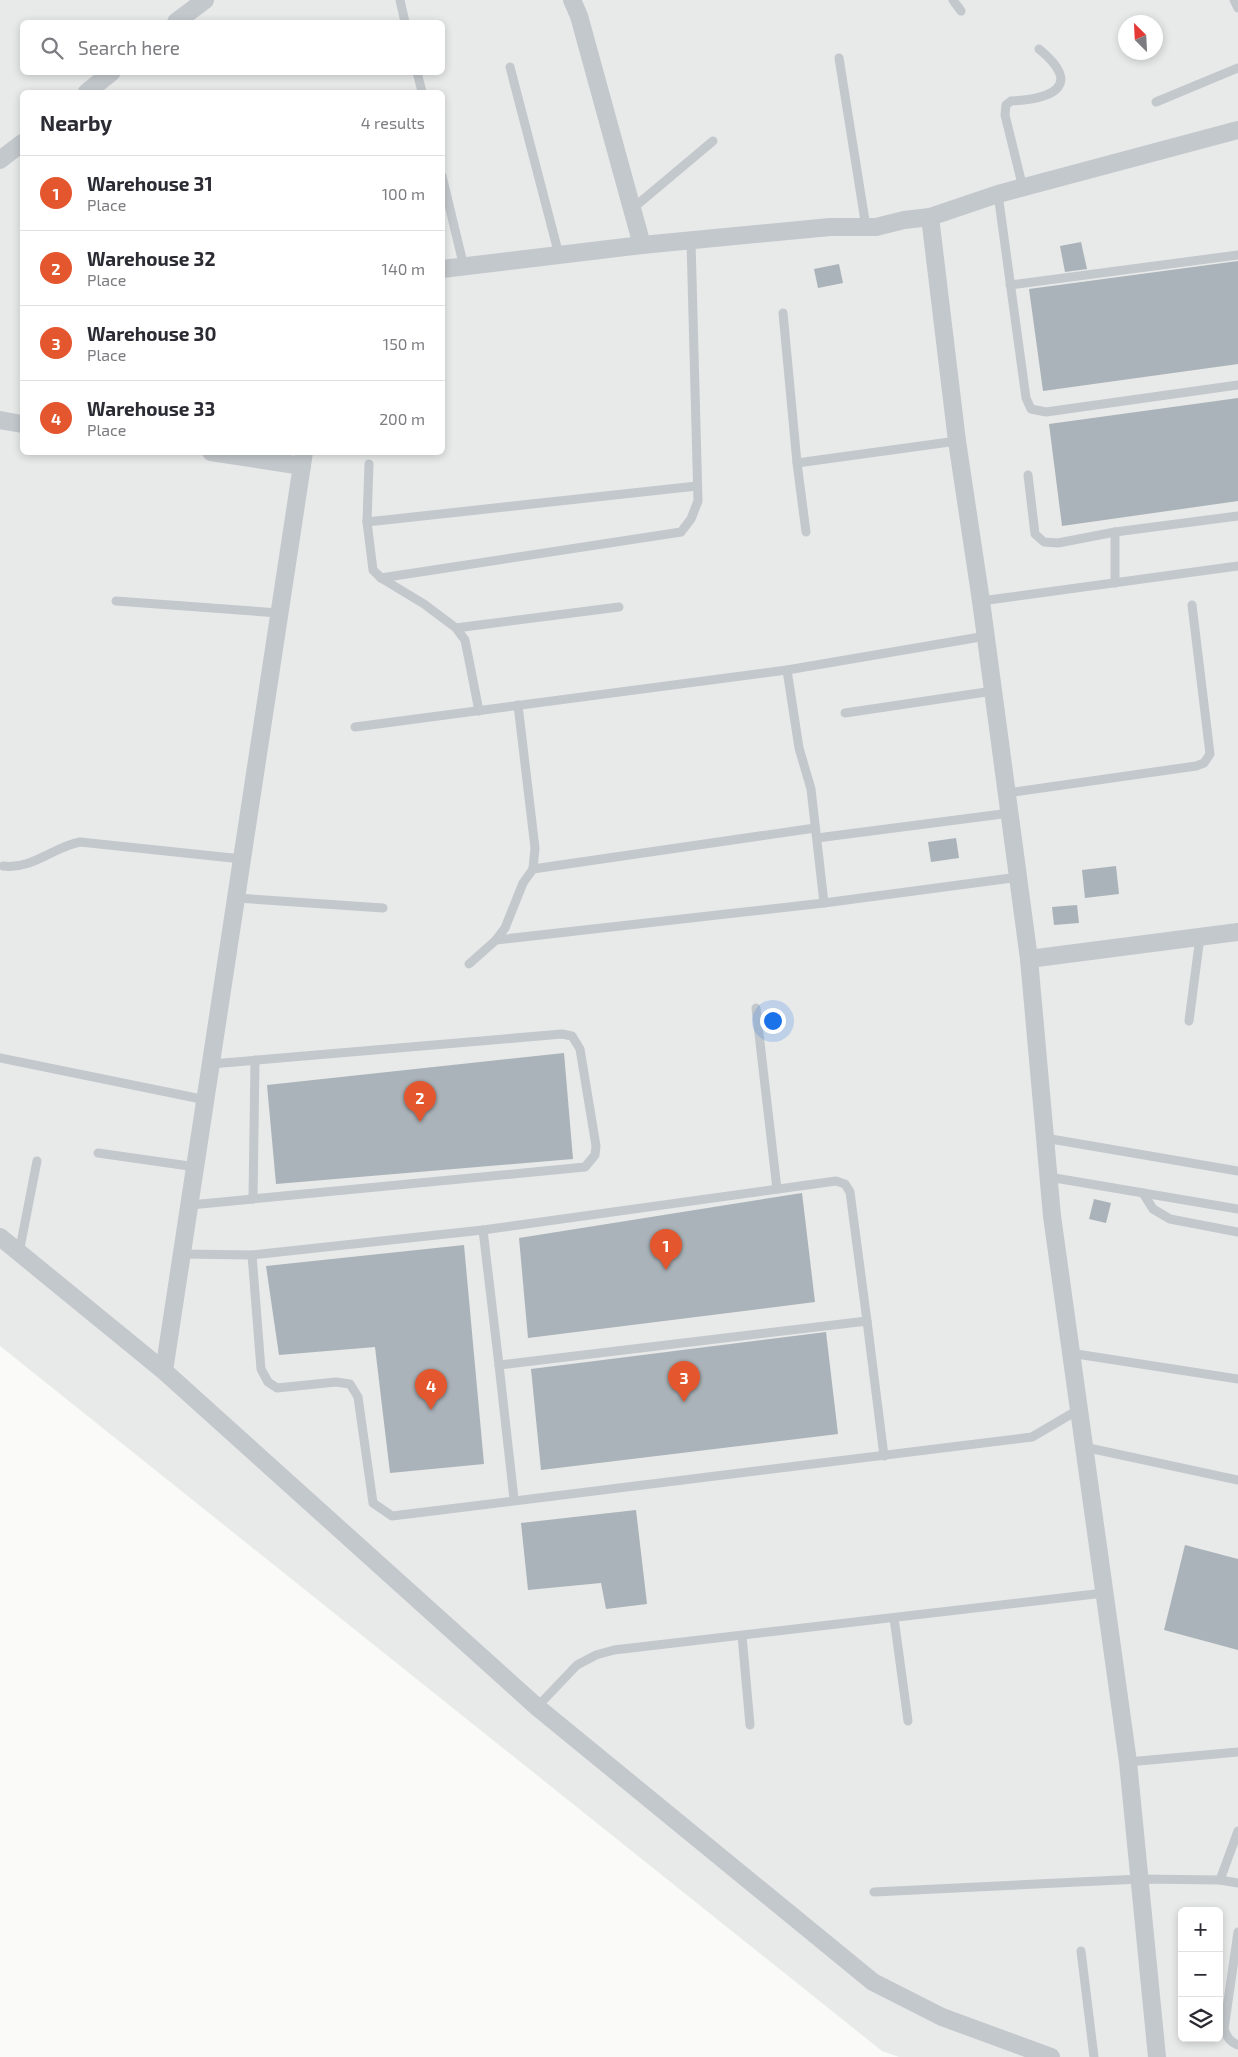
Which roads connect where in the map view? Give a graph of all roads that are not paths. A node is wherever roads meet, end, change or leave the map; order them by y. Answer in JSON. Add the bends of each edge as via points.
{"nodes":[{"id":1,"x":205,"y":0,"type":"edge"},
{"id":2,"x":400,"y":0,"type":"edge"},
{"id":3,"x":572,"y":0,"type":"edge"},
{"id":4,"x":953,"y":0,"type":"edge"},
{"id":5,"x":1234,"y":0,"type":"edge"},
{"id":6,"x":1238,"y":8,"type":"edge"},
{"id":7,"x":961,"y":10,"type":"dead end"},
{"id":8,"x":179,"y":20,"type":"edge"},
{"id":9,"x":405,"y":20,"type":"edge"},
{"id":10,"x":1039,"y":50,"type":"dead end"},
{"id":11,"x":839,"y":58,"type":"dead end"},
{"id":12,"x":510,"y":67,"type":"dead end"},
{"id":13,"x":1238,"y":68,"type":"edge"},
{"id":14,"x":108,"y":75,"type":"edge"},
{"id":15,"x":419,"y":75,"type":"edge"},
{"id":16,"x":90,"y":90,"type":"edge"},
{"id":17,"x":422,"y":90,"type":"edge"},
{"id":18,"x":1156,"y":102,"type":"dead end"},
{"id":19,"x":1238,"y":130,"type":"edge"},
{"id":20,"x":713,"y":141,"type":"dead end"},
{"id":21,"x":20,"y":145,"type":"edge"},
{"id":22,"x":0,"y":160,"type":"edge"},
{"id":23,"x":445,"y":188,"type":"edge"},
{"id":24,"x":1024,"y":188,"type":"junction"},
{"id":25,"x":998,"y":194,"type":"junction"},
{"id":26,"x":632,"y":209,"type":"junction"},
{"id":27,"x":930,"y":217,"type":"junction"},
{"id":28,"x":866,"y":227,"type":"junction"},
{"id":29,"x":691,"y":241,"type":"junction"},
{"id":30,"x":642,"y":245,"type":"junction"},
{"id":31,"x":559,"y":255,"type":"junction"},
{"id":32,"x":1238,"y":255,"type":"edge"},
{"id":33,"x":464,"y":266,"type":"junction"},
{"id":34,"x":445,"y":269,"type":"edge"},
{"id":35,"x":1010,"y":285,"type":"junction"},
{"id":36,"x":783,"y":313,"type":"dead end"},
{"id":37,"x":1238,"y":385,"type":"edge"},
{"id":38,"x":0,"y":420,"type":"edge"},
{"id":39,"x":20,"y":424,"type":"edge"},
{"id":40,"x":957,"y":441,"type":"junction"},
{"id":41,"x":250,"y":455,"type":"edge"},
{"id":42,"x":303,"y":459,"type":"edge"},
{"id":43,"x":797,"y":463,"type":"junction"},
{"id":44,"x":368,"y":464,"type":"dead end"},
{"id":45,"x":1028,"y":475,"type":"dead end"},
{"id":46,"x":698,"y":486,"type":"junction"},
{"id":47,"x":1238,"y":516,"type":"edge"},
{"id":48,"x":367,"y":522,"type":"junction"},
{"id":49,"x":806,"y":532,"type":"dead end"},
{"id":50,"x":1115,"y":532,"type":"junction"},
{"id":51,"x":1238,"y":566,"type":"edge"},
{"id":52,"x":381,"y":578,"type":"junction"},
{"id":53,"x":1115,"y":583,"type":"junction"},
{"id":54,"x":116,"y":600,"type":"dead end"},
{"id":55,"x":981,"y":601,"type":"junction"},
{"id":56,"x":1192,"y":605,"type":"dead end"},
{"id":57,"x":619,"y":606,"type":"dead end"},
{"id":58,"x":280,"y":614,"type":"junction"},
{"id":59,"x":456,"y":628,"type":"junction"},
{"id":60,"x":986,"y":636,"type":"junction"},
{"id":61,"x":787,"y":670,"type":"junction"},
{"id":62,"x":994,"y":691,"type":"junction"},
{"id":63,"x":518,"y":705,"type":"junction"},
{"id":64,"x":479,"y":711,"type":"junction"},
{"id":65,"x":845,"y":713,"type":"dead end"},
{"id":66,"x":355,"y":727,"type":"dead end"},
{"id":67,"x":1007,"y":793,"type":"junction"},
{"id":68,"x":1010,"y":813,"type":"junction"},
{"id":69,"x":816,"y":828,"type":"junction"},
{"id":70,"x":817,"y":838,"type":"junction"},
{"id":71,"x":242,"y":859,"type":"junction"},
{"id":72,"x":3,"y":866,"type":"dead end"},
{"id":73,"x":533,"y":869,"type":"junction"},
{"id":74,"x":1019,"y":877,"type":"junction"},
{"id":75,"x":237,"y":898,"type":"junction"},
{"id":76,"x":824,"y":903,"type":"junction"},
{"id":77,"x":383,"y":908,"type":"dead end"},
{"id":78,"x":1238,"y":932,"type":"edge"},
{"id":79,"x":1200,"y":937,"type":"junction"},
{"id":80,"x":496,"y":940,"type":"junction"},
{"id":81,"x":1029,"y":959,"type":"junction"},
{"id":82,"x":469,"y":964,"type":"dead end"},
{"id":83,"x":756,"y":1008,"type":"dead end"},
{"id":84,"x":1189,"y":1021,"type":"dead end"},
{"id":85,"x":0,"y":1058,"type":"edge"},
{"id":86,"x":255,"y":1060,"type":"junction"},
{"id":87,"x":211,"y":1064,"type":"junction"},
{"id":88,"x":206,"y":1100,"type":"junction"},
{"id":89,"x":1045,"y":1138,"type":"junction"},
{"id":90,"x":98,"y":1153,"type":"dead end"},
{"id":91,"x":37,"y":1161,"type":"dead end"},
{"id":92,"x":196,"y":1167,"type":"junction"},
{"id":93,"x":1238,"y":1171,"type":"edge"},
{"id":94,"x":1049,"y":1177,"type":"junction"},
{"id":95,"x":777,"y":1188,"type":"junction"},
{"id":96,"x":1143,"y":1193,"type":"junction"},
{"id":97,"x":253,"y":1199,"type":"junction"},
{"id":98,"x":190,"y":1205,"type":"junction"},
{"id":99,"x":1238,"y":1209,"type":"edge"},
{"id":100,"x":483,"y":1230,"type":"junction"},
{"id":101,"x":1238,"y":1232,"type":"edge"},
{"id":102,"x":0,"y":1237,"type":"edge"},
{"id":103,"x":19,"y":1253,"type":"junction"},
{"id":104,"x":183,"y":1254,"type":"junction"},
{"id":105,"x":252,"y":1255,"type":"junction"},
{"id":106,"x":867,"y":1321,"type":"junction"},
{"id":107,"x":1070,"y":1352,"type":"junction"},
{"id":108,"x":499,"y":1365,"type":"junction"},
{"id":109,"x":164,"y":1371,"type":"junction"},
{"id":110,"x":1238,"y":1379,"type":"edge"},
{"id":111,"x":1078,"y":1410,"type":"junction"},
{"id":112,"x":1084,"y":1447,"type":"junction"},
{"id":113,"x":884,"y":1456,"type":"junction"},
{"id":114,"x":1238,"y":1480,"type":"edge"},
{"id":115,"x":514,"y":1500,"type":"junction"},
{"id":116,"x":1104,"y":1593,"type":"junction"},
{"id":117,"x":894,"y":1618,"type":"junction"},
{"id":118,"x":742,"y":1636,"type":"junction"},
{"id":119,"x":537,"y":1707,"type":"junction"},
{"id":120,"x":908,"y":1721,"type":"dead end"},
{"id":121,"x":750,"y":1725,"type":"dead end"},
{"id":122,"x":1238,"y":1752,"type":"edge"},
{"id":123,"x":1128,"y":1762,"type":"junction"},
{"id":124,"x":1238,"y":1831,"type":"edge"},
{"id":125,"x":1235,"y":1847,"type":"edge"},
{"id":126,"x":1140,"y":1878,"type":"junction"},
{"id":127,"x":1220,"y":1880,"type":"junction"},
{"id":128,"x":1238,"y":1883,"type":"edge"},
{"id":129,"x":874,"y":1892,"type":"dead end"},
{"id":130,"x":1238,"y":1932,"type":"edge"},
{"id":131,"x":1081,"y":1951,"type":"dead end"},
{"id":132,"x":1238,"y":2045,"type":"edge"},
{"id":133,"x":1051,"y":2057,"type":"edge"},
{"id":134,"x":1094,"y":2057,"type":"edge"},
{"id":135,"x":1157,"y":2057,"type":"edge"}],
"edges":[{"from":1,"to":8,"type":"street"},
{"from":2,"to":9,"type":"lane"},
{"from":3,"to":26,"type":"street"},
{"from":4,"to":7,"type":"lane"},
{"from":5,"to":6,"type":"lane"},
{"from":10,"to":24,"type":"lane","via":[[1059,70],[1061,81],[1056,90],[1047,96],[1011,101],[1006,105]]},
{"from":11,"to":28,"type":"lane"},
{"from":12,"to":31,"type":"lane"},
{"from":13,"to":18,"type":"lane"},
{"from":14,"to":16,"type":"street"},
{"from":15,"to":17,"type":"lane"},
{"from":19,"to":24,"type":"street"},
{"from":20,"to":26,"type":"lane"},
{"from":21,"to":22,"type":"street"},
{"from":23,"to":33,"type":"lane"},
{"from":24,"to":25,"type":"street"},
{"from":25,"to":27,"type":"street"},
{"from":25,"to":35,"type":"lane"},
{"from":26,"to":30,"type":"street"},
{"from":27,"to":28,"type":"street"},
{"from":27,"to":40,"type":"street"},
{"from":28,"to":29,"type":"street","via":[[830,227]]},
{"from":29,"to":30,"type":"street"},
{"from":29,"to":46,"type":"lane"},
{"from":30,"to":31,"type":"street"},
{"from":31,"to":33,"type":"street"},
{"from":32,"to":35,"type":"lane"},
{"from":33,"to":34,"type":"street"},
{"from":35,"to":37,"type":"lane","via":[[1026,398],[1031,409],[1046,412]]},
{"from":36,"to":43,"type":"lane"},
{"from":38,"to":39,"type":"street"},
{"from":40,"to":43,"type":"lane"},
{"from":40,"to":55,"type":"street"},
{"from":41,"to":42,"type":"street"},
{"from":42,"to":58,"type":"street"},
{"from":43,"to":49,"type":"lane"},
{"from":44,"to":48,"type":"lane"},
{"from":45,"to":50,"type":"lane","via":[[1035,534],[1044,542],[1058,543]]},
{"from":46,"to":48,"type":"lane"},
{"from":46,"to":52,"type":"lane","via":[[698,501],[691,519],[681,532]]},
{"from":47,"to":50,"type":"lane"},
{"from":48,"to":52,"type":"lane","via":[[373,570]]},
{"from":50,"to":53,"type":"lane"},
{"from":51,"to":53,"type":"lane"},
{"from":52,"to":59,"type":"lane"},
{"from":53,"to":55,"type":"lane"},
{"from":54,"to":58,"type":"lane"},
{"from":55,"to":60,"type":"street"},
{"from":56,"to":67,"type":"lane","via":[[1210,754],[1204,763]]},
{"from":57,"to":59,"type":"lane"},
{"from":58,"to":71,"type":"street"},
{"from":59,"to":64,"type":"lane","via":[[465,640]]},
{"from":60,"to":61,"type":"lane"},
{"from":60,"to":62,"type":"street"},
{"from":61,"to":63,"type":"lane"},
{"from":61,"to":69,"type":"lane"},
{"from":62,"to":65,"type":"lane"},
{"from":62,"to":67,"type":"street"},
{"from":63,"to":64,"type":"lane"},
{"from":63,"to":73,"type":"lane","via":[[535,848]]},
{"from":64,"to":66,"type":"lane"},
{"from":67,"to":68,"type":"street"},
{"from":68,"to":70,"type":"lane"},
{"from":68,"to":74,"type":"street"},
{"from":69,"to":70,"type":"lane"},
{"from":69,"to":73,"type":"lane"},
{"from":70,"to":76,"type":"lane"},
{"from":71,"to":72,"type":"lane","via":[[80,842],[36,861]]},
{"from":71,"to":75,"type":"street"},
{"from":73,"to":80,"type":"lane"},
{"from":74,"to":76,"type":"lane"},
{"from":74,"to":81,"type":"street"},
{"from":75,"to":77,"type":"lane"},
{"from":75,"to":87,"type":"street"},
{"from":76,"to":80,"type":"lane"},
{"from":78,"to":79,"type":"street"},
{"from":79,"to":81,"type":"street"},
{"from":79,"to":84,"type":"lane"},
{"from":80,"to":82,"type":"lane"},
{"from":81,"to":89,"type":"street"},
{"from":83,"to":95,"type":"lane"},
{"from":85,"to":88,"type":"lane"},
{"from":86,"to":87,"type":"lane"},
{"from":86,"to":97,"type":"lane"},
{"from":86,"to":97,"type":"lane","via":[[562,1034],[572,1036],[580,1049],[596,1146],[585,1167]]},
{"from":87,"to":88,"type":"street"},
{"from":88,"to":92,"type":"street"},
{"from":89,"to":93,"type":"lane"},
{"from":89,"to":94,"type":"street"},
{"from":90,"to":92,"type":"lane"},
{"from":91,"to":103,"type":"lane"},
{"from":92,"to":98,"type":"street"},
{"from":94,"to":96,"type":"lane"},
{"from":94,"to":107,"type":"street"},
{"from":95,"to":100,"type":"lane"},
{"from":95,"to":106,"type":"lane","via":[[836,1181],[845,1184],[850,1192]]},
{"from":96,"to":99,"type":"lane"},
{"from":96,"to":101,"type":"lane","via":[[1153,1209],[1170,1219]]},
{"from":97,"to":98,"type":"lane"},
{"from":98,"to":104,"type":"street"},
{"from":100,"to":105,"type":"lane"},
{"from":100,"to":108,"type":"lane"},
{"from":102,"to":103,"type":"street"},
{"from":103,"to":109,"type":"street"},
{"from":104,"to":105,"type":"lane"},
{"from":104,"to":109,"type":"street"},
{"from":105,"to":115,"type":"lane","via":[[261,1369],[268,1382],[277,1388],[336,1382],[350,1384],[358,1397],[373,1503],[392,1516]]},
{"from":106,"to":108,"type":"lane"},
{"from":106,"to":113,"type":"lane"},
{"from":107,"to":110,"type":"lane"},
{"from":107,"to":111,"type":"street"},
{"from":108,"to":115,"type":"lane"},
{"from":109,"to":119,"type":"street"},
{"from":111,"to":112,"type":"street"},
{"from":111,"to":113,"type":"lane","via":[[1032,1437]]},
{"from":112,"to":114,"type":"lane"},
{"from":112,"to":116,"type":"street"},
{"from":113,"to":115,"type":"lane"},
{"from":116,"to":117,"type":"lane"},
{"from":116,"to":123,"type":"street"},
{"from":117,"to":118,"type":"lane"},
{"from":117,"to":120,"type":"lane"},
{"from":118,"to":119,"type":"lane","via":[[614,1650],[596,1655],[577,1665]]},
{"from":118,"to":121,"type":"lane"},
{"from":119,"to":133,"type":"street","via":[[873,1982],[942,2017]]},
{"from":122,"to":123,"type":"lane"},
{"from":123,"to":126,"type":"street"},
{"from":124,"to":125,"type":"lane"},
{"from":125,"to":127,"type":"lane"},
{"from":126,"to":127,"type":"lane"},
{"from":126,"to":129,"type":"lane"},
{"from":126,"to":135,"type":"street"},
{"from":127,"to":128,"type":"lane"},
{"from":130,"to":132,"type":"lane","via":[[1224,2029],[1231,2042]]},
{"from":131,"to":134,"type":"lane"}]}
